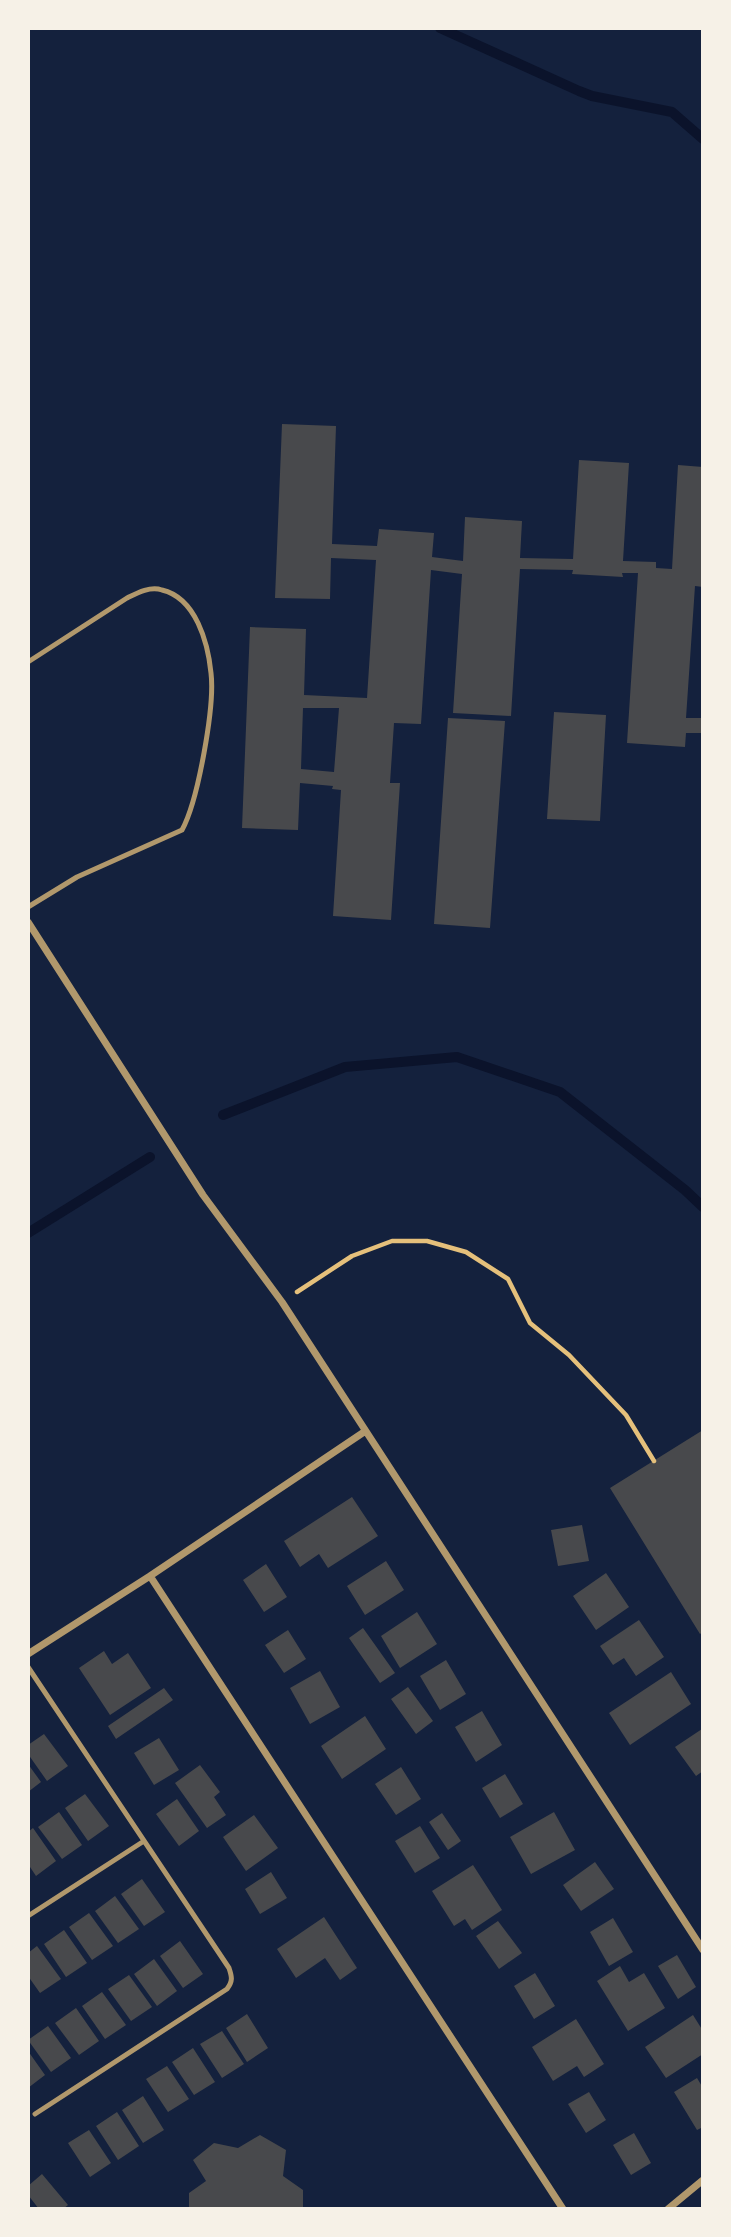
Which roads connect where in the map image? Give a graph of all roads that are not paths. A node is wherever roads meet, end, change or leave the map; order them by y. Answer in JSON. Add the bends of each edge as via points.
{"nodes":[{"id":1,"x":28,"y":662,"type":"edge"},
{"id":2,"x":28,"y":907,"type":"edge"},
{"id":3,"x":28,"y":922,"type":"edge"},
{"id":4,"x":364,"y":1432,"type":"junction"},
{"id":5,"x":150,"y":1576,"type":"junction"},
{"id":6,"x":28,"y":1654,"type":"edge"},
{"id":7,"x":28,"y":1667,"type":"edge"},
{"id":8,"x":144,"y":1841,"type":"junction"},
{"id":9,"x":28,"y":1916,"type":"edge"},
{"id":10,"x":703,"y":1950,"type":"edge"},
{"id":11,"x":35,"y":2114,"type":"dead end"},
{"id":12,"x":703,"y":2180,"type":"edge"},
{"id":13,"x":563,"y":2209,"type":"edge"},
{"id":14,"x":668,"y":2209,"type":"edge"}],
"edges":[{"from":1,"to":2,"type":"lane","via":[[127,598],[144,590],[162,589],[183,600],[195,619],[211,674],[199,777],[182,830],[77,877]]},
{"from":3,"to":4,"type":"street","via":[[203,1195],[282,1302]]},
{"from":4,"to":5,"type":"street"},
{"from":4,"to":10,"type":"street"},
{"from":5,"to":6,"type":"street"},
{"from":5,"to":13,"type":"street"},
{"from":7,"to":8,"type":"lane"},
{"from":8,"to":9,"type":"lane"},
{"from":8,"to":11,"type":"lane","via":[[229,1968],[232,1983]]},
{"from":12,"to":14,"type":"street"}]}
